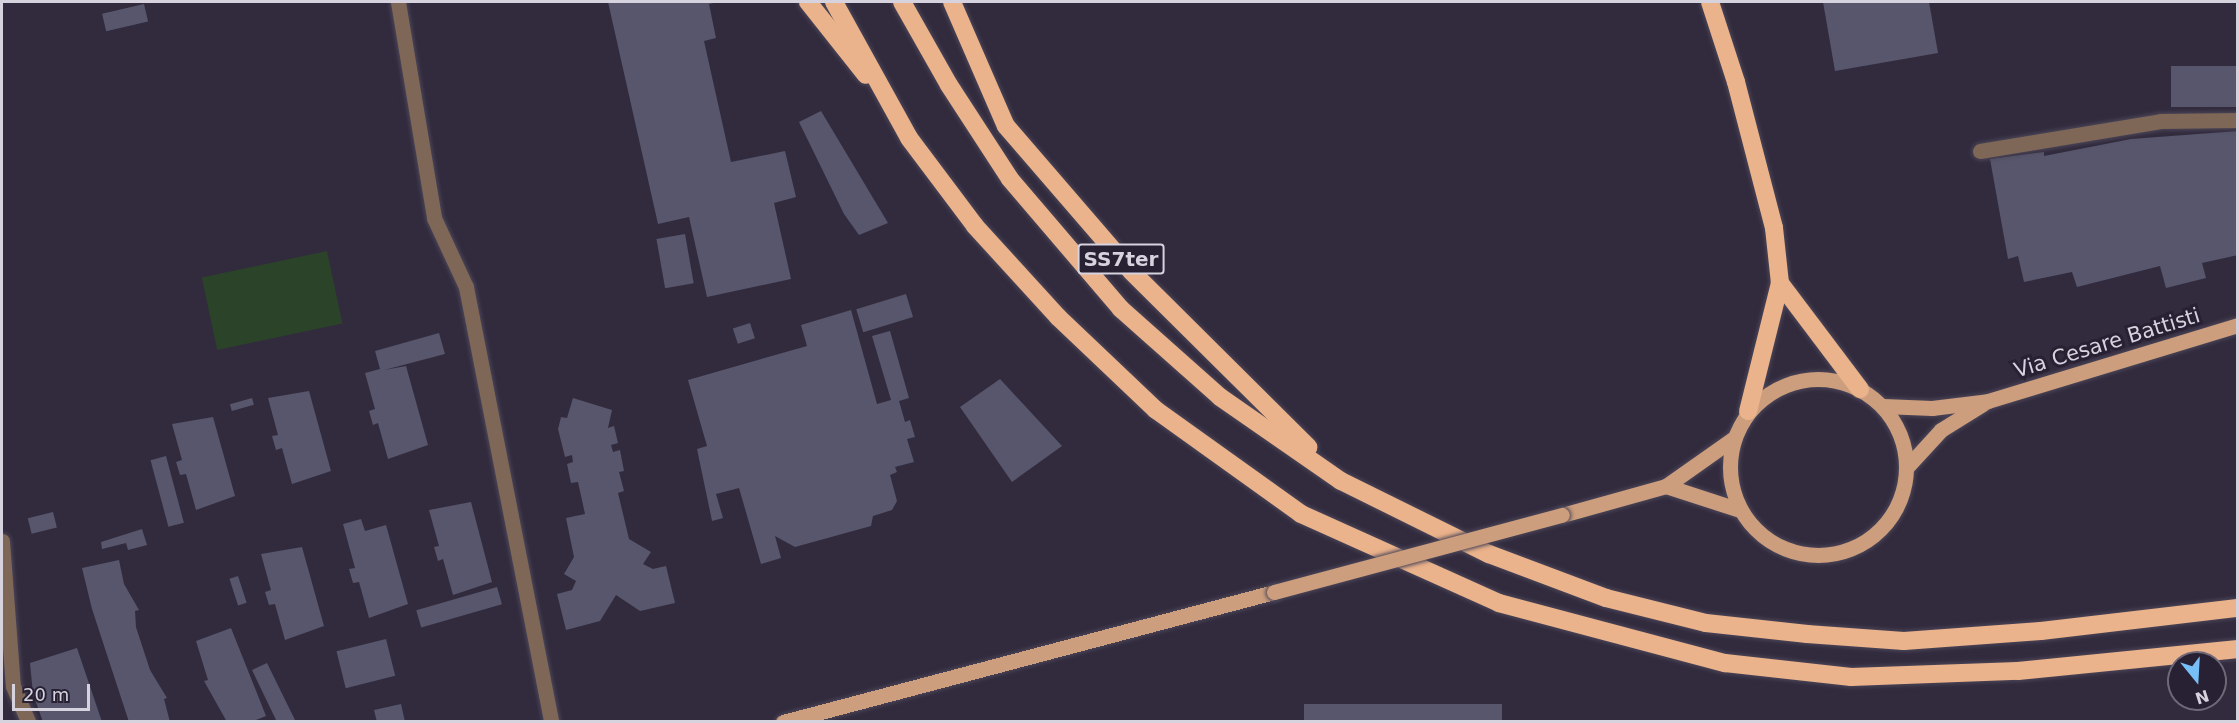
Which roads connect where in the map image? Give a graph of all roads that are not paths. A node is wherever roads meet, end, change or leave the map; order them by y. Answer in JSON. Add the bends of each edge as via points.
{"nodes":[{"id":1,"x":398,"y":2,"type":"edge"},
{"id":2,"x":808,"y":2,"type":"edge"},
{"id":3,"x":834,"y":2,"type":"edge"},
{"id":4,"x":902,"y":2,"type":"edge"},
{"id":5,"x":952,"y":2,"type":"edge"},
{"id":6,"x":1710,"y":2,"type":"edge"},
{"id":7,"x":882,"y":92,"type":"junction"},
{"id":8,"x":2238,"y":120,"type":"edge"},
{"id":9,"x":1980,"y":151,"type":"dead end"},
{"id":10,"x":1780,"y":283,"type":"junction"},
{"id":11,"x":2238,"y":325,"type":"edge"},
{"id":12,"x":1860,"y":389,"type":"junction"},
{"id":13,"x":1988,"y":401,"type":"junction"},
{"id":14,"x":1883,"y":406,"type":"junction"},
{"id":15,"x":1748,"y":411,"type":"junction"},
{"id":16,"x":1734,"y":438,"type":"junction"},
{"id":17,"x":1907,"y":466,"type":"junction"},
{"id":18,"x":1341,"y":480,"type":"junction"},
{"id":19,"x":1666,"y":486,"type":"junction"},
{"id":20,"x":1740,"y":510,"type":"junction"},
{"id":21,"x":2,"y":541,"type":"edge"},
{"id":22,"x":2238,"y":608,"type":"edge"},
{"id":23,"x":2238,"y":649,"type":"edge"},
{"id":24,"x":28,"y":722,"type":"edge"},
{"id":25,"x":551,"y":722,"type":"edge"},
{"id":26,"x":783,"y":722,"type":"edge"}],
"edges":[{"from":1,"to":25,"type":"street","via":[[434,218],[466,286]]},
{"from":2,"to":7,"type":"highway","via":[[849,58]]},
{"from":3,"to":7,"type":"highway"},
{"from":4,"to":18,"type":"highway","via":[[949,85],[1010,179],[1121,309],[1221,397]]},
{"from":5,"to":18,"type":"highway","number":"SS7ter","via":[[1006,126],[1131,271]]},
{"from":6,"to":10,"type":"highway","via":[[1736,82],[1774,228]]},
{"from":7,"to":23,"type":"highway","via":[[909,138],[975,226],[1058,317],[1156,410],[1301,514],[1499,603],[1725,663],[1851,677],[2018,671]]},
{"from":8,"to":9,"type":"street","via":[[2161,121]]},
{"from":10,"to":12,"type":"highway"},
{"from":10,"to":15,"type":"highway"},
{"from":11,"to":13,"type":"main road","name":"Via Cesare Battisti"},
{"from":12,"to":14,"type":"main road"},
{"from":12,"to":15,"type":"main road","via":[[1831,379],[1800,380],[1772,391]]},
{"from":13,"to":14,"type":"main road","name":"Via Cesare Battisti","via":[[1932,408]]},
{"from":13,"to":17,"type":"main road","name":"Via Cesare Battisti","via":[[1941,430]]},
{"from":14,"to":17,"type":"main road","via":[[1900,435]]},
{"from":15,"to":16,"type":"main road"},
{"from":16,"to":19,"type":"main road"},
{"from":16,"to":20,"type":"main road","via":[[1729,474]]},
{"from":17,"to":20,"type":"main road","via":[[1902,496],[1888,521],[1866,541],[1840,553],[1810,556],[1782,549],[1758,533]]},
{"from":18,"to":22,"type":"highway","via":[[1489,554],[1606,598],[1706,623],[1904,641],[2041,631]]},
{"from":19,"to":20,"type":"main road"},
{"from":19,"to":26,"type":"main road","bridge":true},
{"from":21,"to":24,"type":"street","via":[[13,686]]}]}
